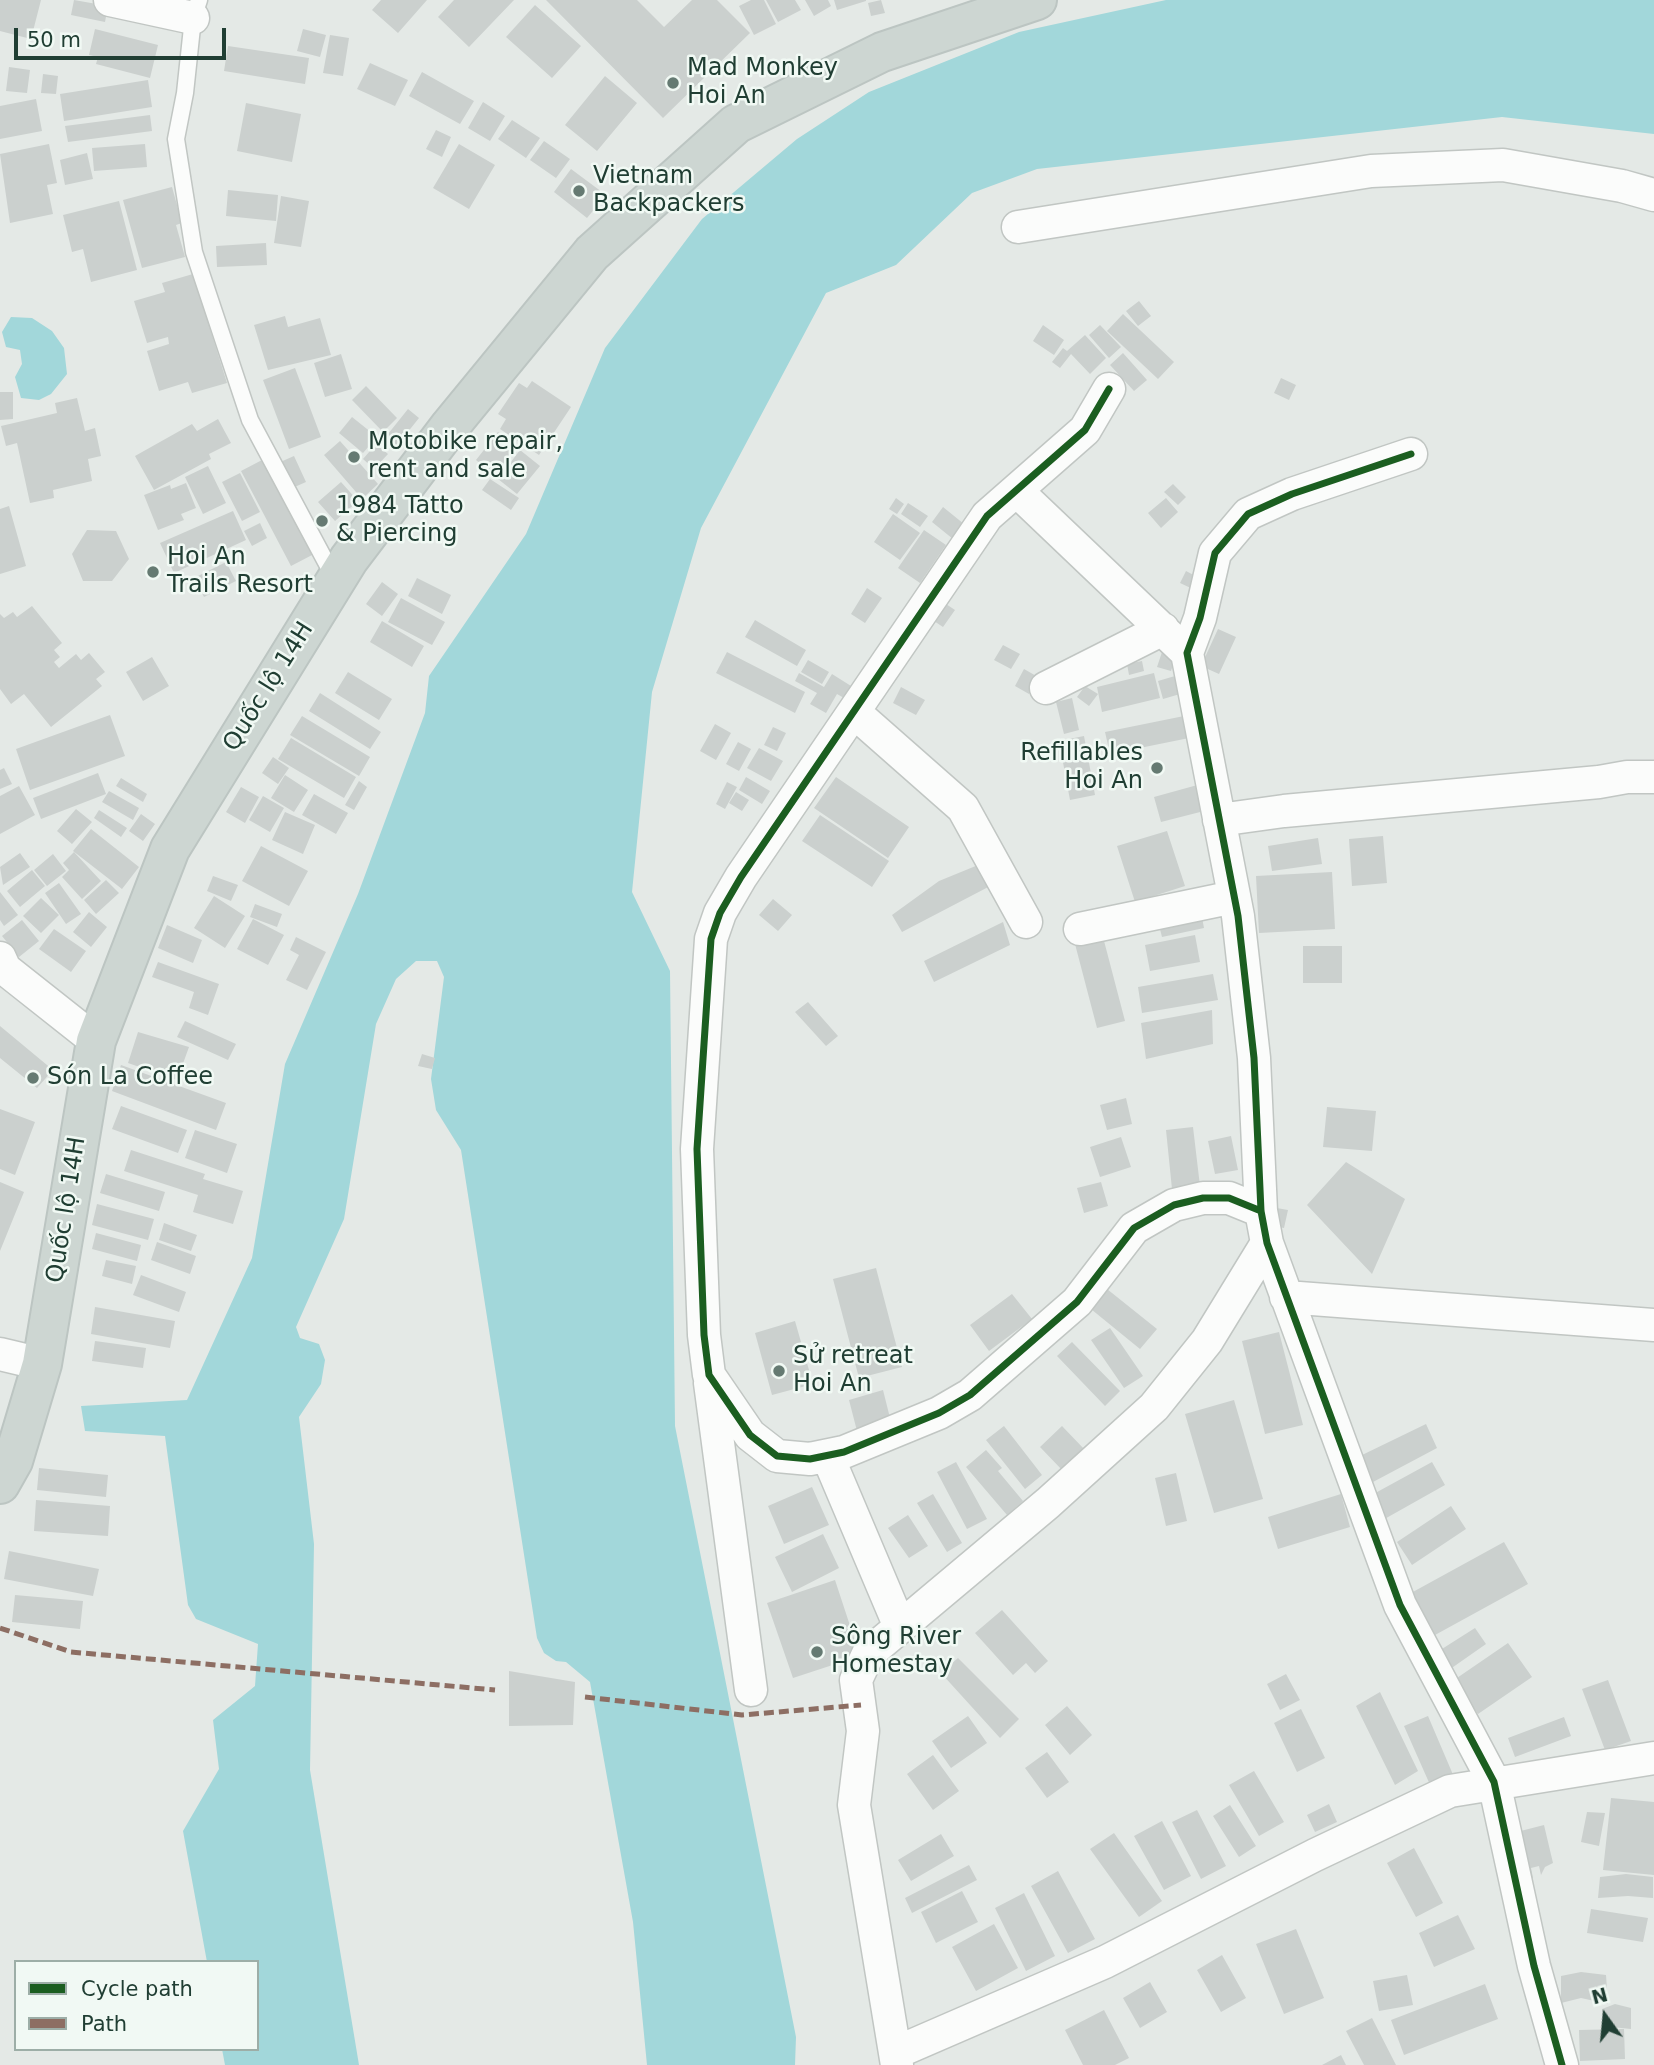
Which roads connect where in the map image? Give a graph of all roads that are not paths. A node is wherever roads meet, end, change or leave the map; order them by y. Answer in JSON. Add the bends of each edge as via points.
{"nodes":[{"id":1,"x":110,"y":0,"type":"edge"},
{"id":2,"x":1037,"y":0,"type":"edge"},
{"id":3,"x":196,"y":9,"type":"edge"},
{"id":4,"x":1654,"y":195,"type":"edge"},
{"id":5,"x":1018,"y":227,"type":"dead end"},
{"id":6,"x":1109,"y":389,"type":"dead end"},
{"id":7,"x":1411,"y":454,"type":"dead end"},
{"id":8,"x":1017,"y":491,"type":"junction"},
{"id":9,"x":335,"y":580,"type":"junction"},
{"id":10,"x":1163,"y":629,"type":"junction"},
{"id":11,"x":1187,"y":653,"type":"junction"},
{"id":12,"x":1046,"y":688,"type":"dead end"},
{"id":13,"x":854,"y":712,"type":"junction"},
{"id":14,"x":1654,"y":777,"type":"edge"},
{"id":15,"x":1219,"y":820,"type":"junction"},
{"id":16,"x":1234,"y":897,"type":"junction"},
{"id":17,"x":1026,"y":922,"type":"dead end"},
{"id":18,"x":1080,"y":929,"type":"dead end"},
{"id":19,"x":0,"y":958,"type":"edge"},
{"id":20,"x":96,"y":1041,"type":"junction"},
{"id":21,"x":1261,"y":1211,"type":"junction"},
{"id":22,"x":1267,"y":1243,"type":"junction"},
{"id":23,"x":1286,"y":1297,"type":"junction"},
{"id":24,"x":1654,"y":1325,"type":"edge"},
{"id":25,"x":0,"y":1354,"type":"edge"},
{"id":26,"x":42,"y":1364,"type":"junction"},
{"id":27,"x":709,"y":1375,"type":"junction"},
{"id":28,"x":828,"y":1457,"type":"junction"},
{"id":29,"x":0,"y":1484,"type":"edge"},
{"id":30,"x":900,"y":1627,"type":"junction"},
{"id":31,"x":751,"y":1690,"type":"dead end"},
{"id":32,"x":1654,"y":1758,"type":"edge"},
{"id":33,"x":1494,"y":1782,"type":"junction"},
{"id":34,"x":896,"y":2059,"type":"edge"},
{"id":35,"x":1562,"y":2065,"type":"edge"}],
"edges":[{"from":1,"to":3,"type":"street"},
{"from":2,"to":9,"type":"main road","name":"Quốc lộ 14H","via":[[882,52],[736,124],[592,253],[450,426]]},
{"from":3,"to":9,"type":"lane","via":[[176,139],[194,252],[250,420]]},
{"from":4,"to":5,"type":"street","via":[[1503,165],[1371,171]]},
{"from":6,"to":8,"type":"street","via":[[1085,430]]},
{"from":7,"to":11,"type":"street","via":[[1292,494],[1248,514],[1215,553]]},
{"from":8,"to":10,"type":"street"},
{"from":8,"to":13,"type":"street","via":[[987,516]]},
{"from":9,"to":20,"type":"main road","name":"Quốc lộ 14H","via":[[170,849]]},
{"from":10,"to":11,"type":"street"},
{"from":10,"to":12,"type":"street"},
{"from":11,"to":15,"type":"street"},
{"from":13,"to":17,"type":"street","via":[[963,808]]},
{"from":13,"to":27,"type":"street","via":[[741,877],[711,939],[697,1149]]},
{"from":14,"to":15,"type":"street"},
{"from":15,"to":16,"type":"street"},
{"from":16,"to":18,"type":"street"},
{"from":16,"to":21,"type":"street","via":[[1254,1058]]},
{"from":19,"to":20,"type":"street","via":[[5,969]]},
{"from":20,"to":26,"type":"main road","name":"Quốc lộ 14H"},
{"from":21,"to":22,"type":"street"},
{"from":21,"to":28,"type":"street","via":[[1229,1198],[1174,1205],[1134,1228],[1077,1303],[970,1395],[939,1413]]},
{"from":22,"to":23,"type":"street"},
{"from":22,"to":30,"type":"street","via":[[1207,1341],[1154,1407]]},
{"from":23,"to":24,"type":"street"},
{"from":23,"to":33,"type":"street","via":[[1400,1605]]},
{"from":25,"to":26,"type":"street"},
{"from":26,"to":29,"type":"main road","name":"Quốc lộ 14H","via":[[13,1461]]},
{"from":27,"to":28,"type":"street","via":[[750,1435],[777,1457]]},
{"from":27,"to":31,"type":"street"},
{"from":28,"to":30,"type":"street"},
{"from":30,"to":34,"type":"street","via":[[868,1654],[856,1680],[863,1731],[854,1805]]},
{"from":32,"to":33,"type":"street"},
{"from":33,"to":34,"type":"street","via":[[1450,1791],[1105,1962]]},
{"from":33,"to":35,"type":"street","via":[[1534,1966]]}]}
